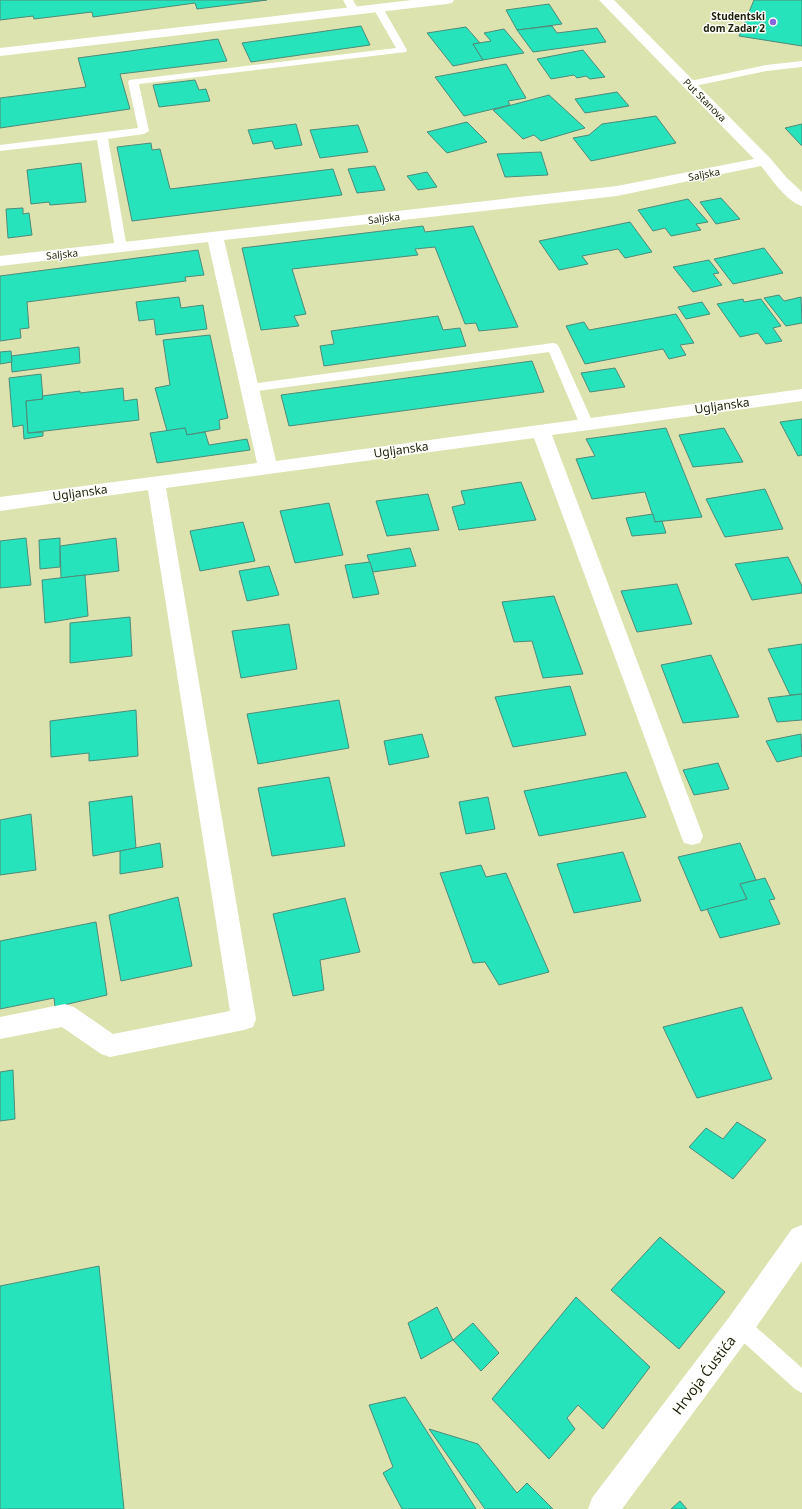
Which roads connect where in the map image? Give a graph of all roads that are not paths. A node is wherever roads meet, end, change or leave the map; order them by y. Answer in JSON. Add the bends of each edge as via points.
{"nodes":[{"id":1,"x":447,"y":0,"type":"edge"},
{"id":2,"x":606,"y":0,"type":"edge"},
{"id":3,"x":351,"y":6,"type":"edge"},
{"id":4,"x":378,"y":8,"type":"junction"},
{"id":5,"x":0,"y":52,"type":"edge"},
{"id":6,"x":802,"y":64,"type":"edge"},
{"id":7,"x":690,"y":84,"type":"junction"},
{"id":8,"x":102,"y":136,"type":"junction"},
{"id":9,"x":0,"y":148,"type":"edge"},
{"id":10,"x":765,"y":161,"type":"junction"},
{"id":11,"x":801,"y":199,"type":"edge"},
{"id":12,"x":215,"y":237,"type":"junction"},
{"id":13,"x":121,"y":248,"type":"junction"},
{"id":14,"x":0,"y":261,"type":"edge"},
{"id":15,"x":250,"y":388,"type":"junction"},
{"id":16,"x":802,"y":395,"type":"edge"},
{"id":17,"x":587,"y":425,"type":"junction"},
{"id":18,"x":541,"y":432,"type":"junction"},
{"id":19,"x":268,"y":468,"type":"junction"},
{"id":20,"x":156,"y":483,"type":"junction"},
{"id":21,"x":0,"y":504,"type":"edge"},
{"id":22,"x":692,"y":836,"type":"dead end"},
{"id":23,"x":0,"y":1028,"type":"edge"},
{"id":24,"x":802,"y":1238,"type":"edge"},
{"id":25,"x":740,"y":1326,"type":"junction"},
{"id":26,"x":802,"y":1382,"type":"edge"},
{"id":27,"x":604,"y":1509,"type":"edge"}],
"edges":[{"from":1,"to":4,"type":"street"},
{"from":2,"to":7,"type":"street","name":"Put Stanova"},
{"from":3,"to":4,"type":"street"},
{"from":3,"to":5,"type":"street"},
{"from":4,"to":8,"type":"lane","via":[[402,50],[133,82],[144,131]]},
{"from":6,"to":7,"type":"lane","via":[[766,68]]},
{"from":7,"to":10,"type":"street","name":"Put Stanova"},
{"from":8,"to":9,"type":"lane"},
{"from":8,"to":13,"type":"lane"},
{"from":10,"to":11,"type":"street","name":"Put Stanova","via":[[780,181]]},
{"from":10,"to":12,"type":"street","name":"Saljska","via":[[617,191]]},
{"from":12,"to":13,"type":"street","name":"Saljska"},
{"from":12,"to":15,"type":"street"},
{"from":13,"to":14,"type":"street","name":"Saljska"},
{"from":15,"to":17,"type":"lane","via":[[553,347]]},
{"from":15,"to":19,"type":"street"},
{"from":16,"to":17,"type":"street","name":"Ugljanska"},
{"from":17,"to":18,"type":"street","name":"Ugljanska"},
{"from":18,"to":19,"type":"street","name":"Ugljanska"},
{"from":18,"to":22,"type":"street"},
{"from":19,"to":20,"type":"street","name":"Ugljanska"},
{"from":20,"to":21,"type":"street","name":"Ugljanska"},
{"from":20,"to":23,"type":"street","via":[[244,1019],[110,1046],[65,1015]]},
{"from":24,"to":25,"type":"street","name":"Hrvoja Ćustića"},
{"from":25,"to":26,"type":"lane"},
{"from":25,"to":27,"type":"street","name":"Hrvoja Ćustića"}]}
